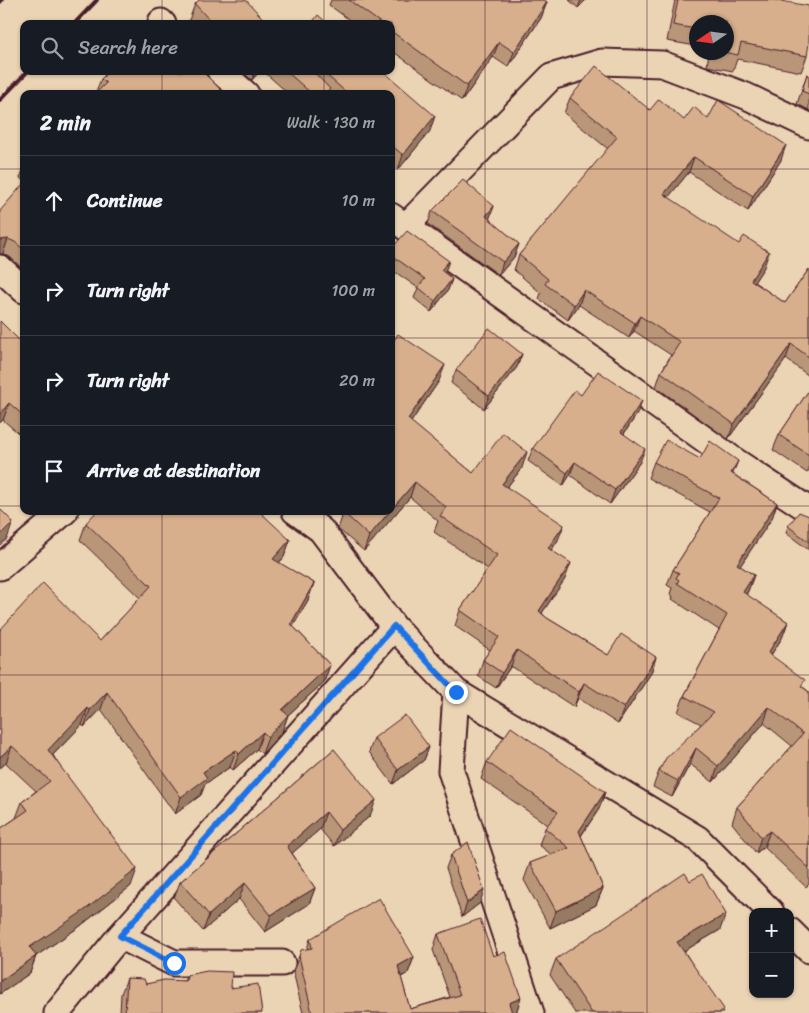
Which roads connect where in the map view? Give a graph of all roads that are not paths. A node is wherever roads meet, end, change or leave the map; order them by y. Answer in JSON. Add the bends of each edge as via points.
{"nodes":[{"id":1,"x":225,"y":75,"type":"edge"},
{"id":2,"x":241,"y":90,"type":"edge"},
{"id":3,"x":809,"y":126,"type":"edge"},
{"id":4,"x":398,"y":222,"type":"edge"},
{"id":5,"x":0,"y":268,"type":"edge"},
{"id":6,"x":20,"y":286,"type":"edge"},
{"id":7,"x":809,"y":510,"type":"edge"},
{"id":8,"x":60,"y":515,"type":"edge"},
{"id":9,"x":300,"y":515,"type":"edge"},
{"id":10,"x":0,"y":568,"type":"edge"},
{"id":11,"x":394,"y":626,"type":"junction"},
{"id":12,"x":456,"y":692,"type":"junction"},
{"id":13,"x":767,"y":908,"type":"edge"},
{"id":14,"x":794,"y":935,"type":"edge"},
{"id":15,"x":120,"y":936,"type":"junction"},
{"id":16,"x":809,"y":950,"type":"edge"},
{"id":17,"x":282,"y":963,"type":"dead end"},
{"id":18,"x":57,"y":1013,"type":"edge"},
{"id":19,"x":531,"y":1013,"type":"edge"}],
"edges":[{"from":1,"to":2,"type":"street"},
{"from":3,"to":4,"type":"street","via":[[746,96],[662,64],[602,62],[551,77]]},
{"from":4,"to":7,"type":"street"},
{"from":5,"to":6,"type":"street"},
{"from":8,"to":10,"type":"street"},
{"from":9,"to":11,"type":"street","via":[[321,530]]},
{"from":11,"to":12,"type":"street"},
{"from":11,"to":15,"type":"street"},
{"from":12,"to":13,"type":"street","via":[[698,839]]},
{"from":12,"to":19,"type":"street","via":[[451,771]]},
{"from":14,"to":16,"type":"street"},
{"from":15,"to":17,"type":"street","via":[[174,963]]},
{"from":15,"to":18,"type":"street"}]}
